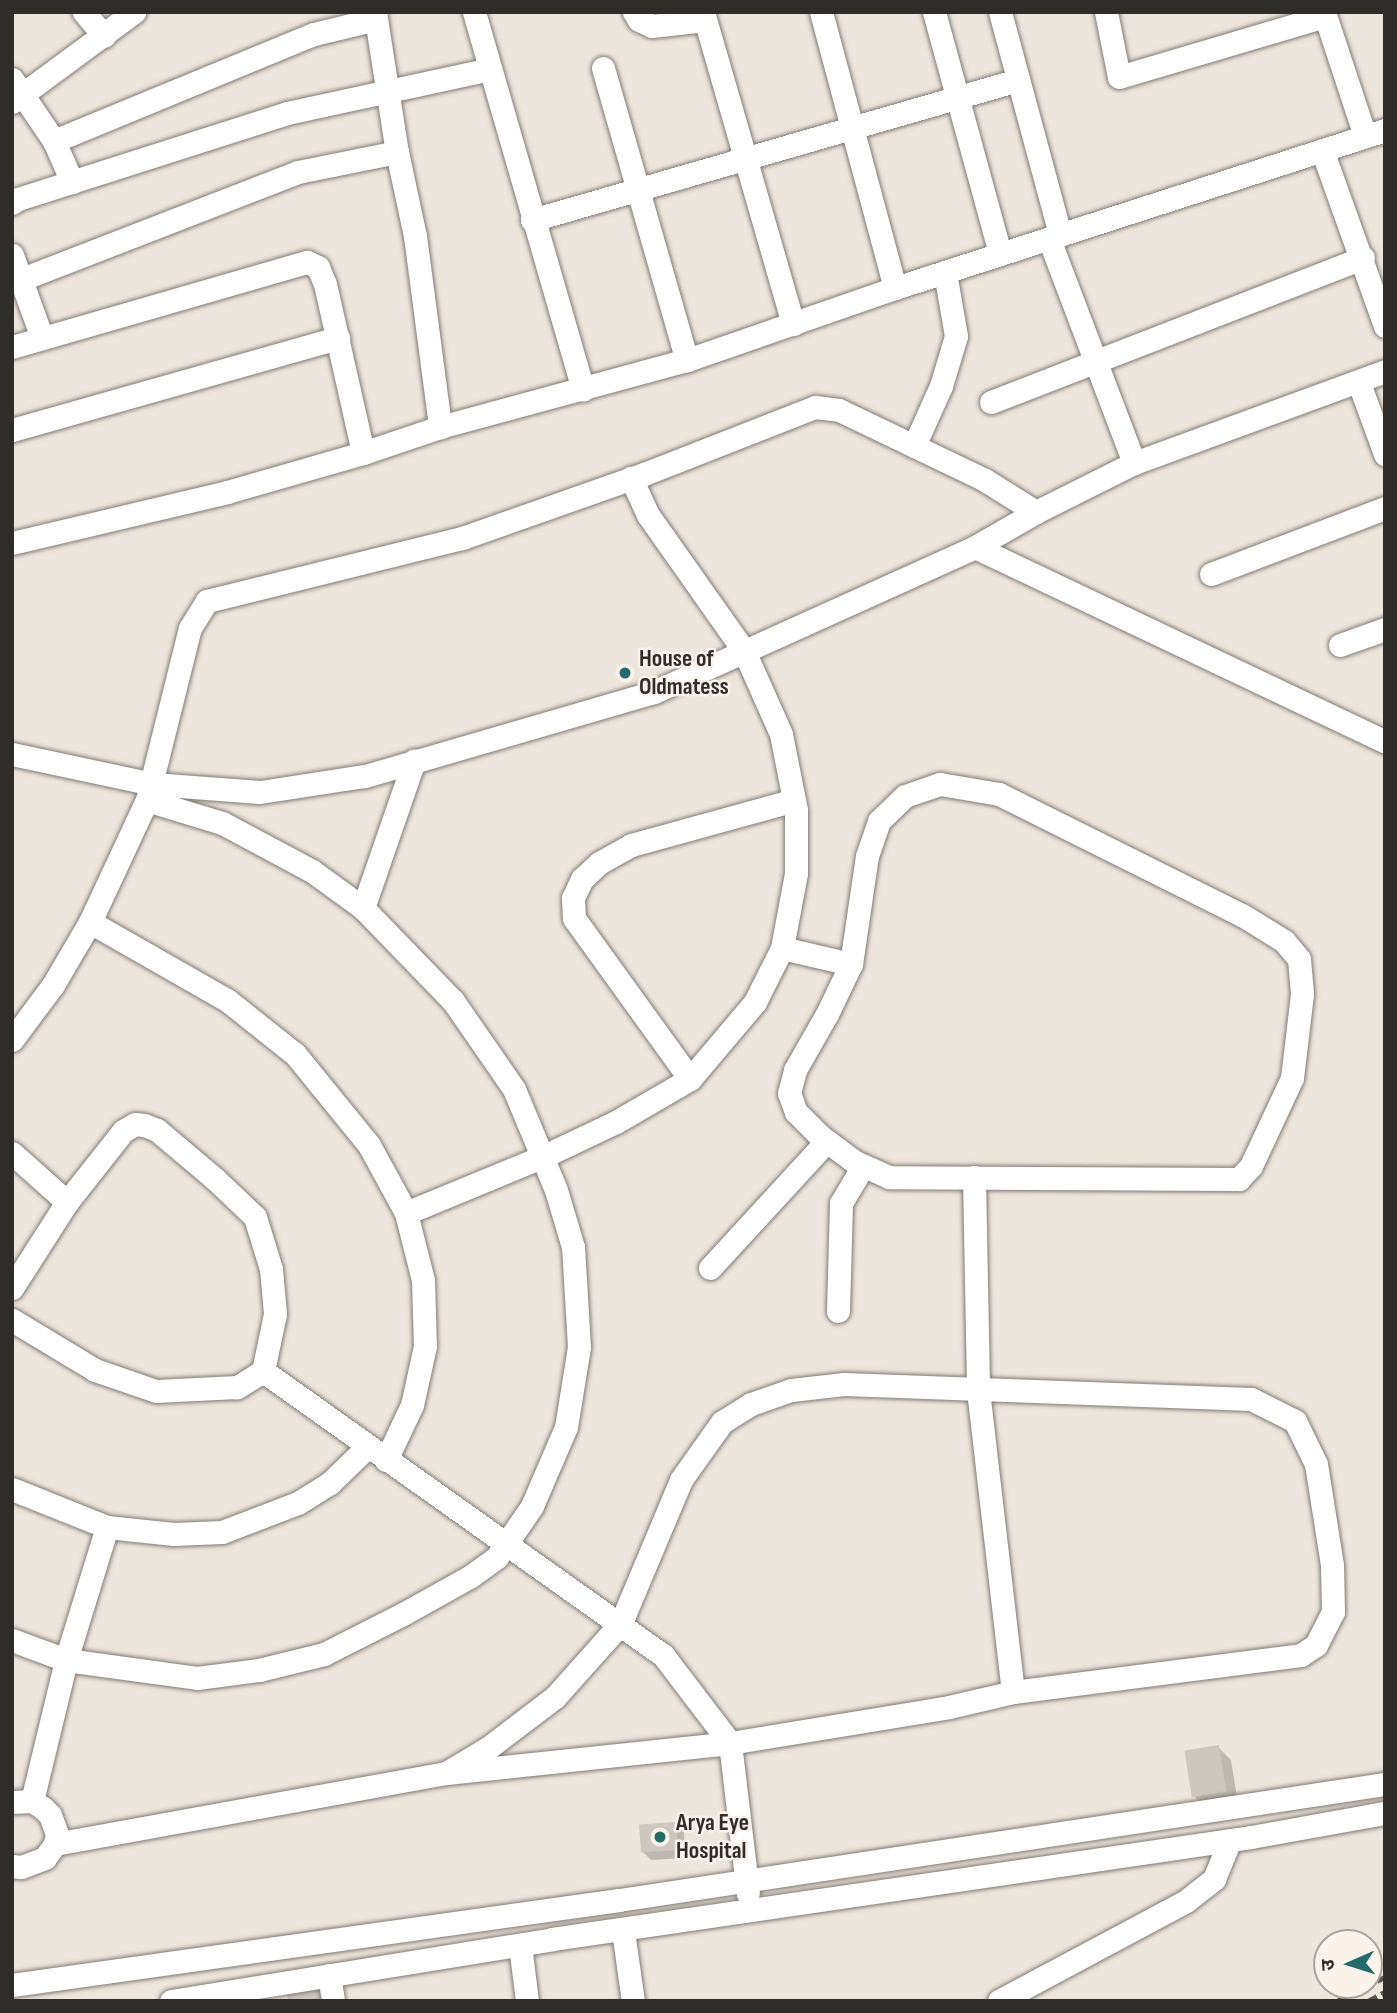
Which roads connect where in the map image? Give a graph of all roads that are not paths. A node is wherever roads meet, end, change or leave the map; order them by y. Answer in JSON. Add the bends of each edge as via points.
{"nodes":[{"id":1,"x":84,"y":12,"type":"edge"},
{"id":2,"x":134,"y":12,"type":"edge"},
{"id":3,"x":474,"y":12,"type":"edge"},
{"id":4,"x":634,"y":12,"type":"edge"},
{"id":5,"x":821,"y":12,"type":"edge"},
{"id":6,"x":934,"y":12,"type":"edge"},
{"id":7,"x":1000,"y":12,"type":"edge"},
{"id":8,"x":1106,"y":12,"type":"edge"},
{"id":9,"x":1324,"y":14,"type":"edge"},
{"id":10,"x":376,"y":16,"type":"edge"},
{"id":11,"x":704,"y":16,"type":"edge"},
{"id":12,"x":104,"y":36,"type":"junction"},
{"id":13,"x":603,"y":68,"type":"dead end"},
{"id":14,"x":490,"y":69,"type":"junction"},
{"id":15,"x":1018,"y":80,"type":"junction"},
{"id":16,"x":16,"y":92,"type":"edge"},
{"id":17,"x":387,"y":92,"type":"junction"},
{"id":18,"x":957,"y":97,"type":"junction"},
{"id":19,"x":852,"y":128,"type":"junction"},
{"id":20,"x":1375,"y":133,"type":"edge"},
{"id":21,"x":54,"y":141,"type":"junction"},
{"id":22,"x":1322,"y":150,"type":"junction"},
{"id":23,"x":397,"y":152,"type":"junction"},
{"id":24,"x":745,"y":158,"type":"junction"},
{"id":25,"x":72,"y":182,"type":"junction"},
{"id":26,"x":638,"y":189,"type":"junction"},
{"id":27,"x":12,"y":203,"type":"edge"},
{"id":28,"x":532,"y":220,"type":"junction"},
{"id":29,"x":1055,"y":237,"type":"junction"},
{"id":30,"x":1000,"y":254,"type":"junction"},
{"id":31,"x":12,"y":256,"type":"edge"},
{"id":32,"x":1363,"y":258,"type":"junction"},
{"id":33,"x":945,"y":272,"type":"junction"},
{"id":34,"x":22,"y":279,"type":"junction"},
{"id":35,"x":895,"y":288,"type":"junction"},
{"id":36,"x":793,"y":324,"type":"junction"},
{"id":37,"x":1385,"y":326,"type":"edge"},
{"id":38,"x":42,"y":338,"type":"junction"},
{"id":39,"x":338,"y":338,"type":"junction"},
{"id":40,"x":12,"y":346,"type":"edge"},
{"id":41,"x":1096,"y":359,"type":"junction"},
{"id":42,"x":687,"y":360,"type":"junction"},
{"id":43,"x":1385,"y":371,"type":"edge"},
{"id":44,"x":1359,"y":383,"type":"junction"},
{"id":45,"x":583,"y":390,"type":"junction"},
{"id":46,"x":991,"y":402,"type":"dead end"},
{"id":47,"x":440,"y":427,"type":"junction"},
{"id":48,"x":12,"y":430,"type":"edge"},
{"id":49,"x":914,"y":446,"type":"junction"},
{"id":50,"x":363,"y":453,"type":"junction"},
{"id":51,"x":1385,"y":454,"type":"edge"},
{"id":52,"x":1133,"y":463,"type":"junction"},
{"id":53,"x":631,"y":478,"type":"junction"},
{"id":54,"x":1385,"y":508,"type":"edge"},
{"id":55,"x":1037,"y":512,"type":"junction"},
{"id":56,"x":12,"y":543,"type":"edge"},
{"id":57,"x":975,"y":547,"type":"junction"},
{"id":58,"x":1211,"y":574,"type":"dead end"},
{"id":59,"x":1385,"y":629,"type":"edge"},
{"id":60,"x":1340,"y":645,"type":"dead end"},
{"id":61,"x":744,"y":651,"type":"junction"},
{"id":62,"x":1385,"y":743,"type":"edge"},
{"id":63,"x":12,"y":754,"type":"edge"},
{"id":64,"x":414,"y":761,"type":"junction"},
{"id":65,"x":150,"y":792,"type":"junction"},
{"id":66,"x":794,"y":800,"type":"junction"},
{"id":67,"x":363,"y":908,"type":"junction"},
{"id":68,"x":90,"y":922,"type":"junction"},
{"id":69,"x":782,"y":948,"type":"junction"},
{"id":70,"x":850,"y":964,"type":"junction"},
{"id":71,"x":12,"y":1040,"type":"edge"},
{"id":72,"x":690,"y":1079,"type":"junction"},
{"id":73,"x":827,"y":1142,"type":"junction"},
{"id":74,"x":12,"y":1153,"type":"edge"},
{"id":75,"x":542,"y":1157,"type":"junction"},
{"id":76,"x":863,"y":1166,"type":"junction"},
{"id":77,"x":974,"y":1177,"type":"junction"},
{"id":78,"x":67,"y":1202,"type":"junction"},
{"id":79,"x":406,"y":1213,"type":"junction"},
{"id":80,"x":710,"y":1268,"type":"dead end"},
{"id":81,"x":12,"y":1287,"type":"edge"},
{"id":82,"x":838,"y":1311,"type":"dead end"},
{"id":83,"x":12,"y":1320,"type":"edge"},
{"id":84,"x":263,"y":1371,"type":"junction"},
{"id":85,"x":978,"y":1391,"type":"junction"},
{"id":86,"x":376,"y":1453,"type":"junction"},
{"id":87,"x":12,"y":1489,"type":"edge"},
{"id":88,"x":107,"y":1527,"type":"junction"},
{"id":89,"x":506,"y":1544,"type":"junction"},
{"id":90,"x":621,"y":1623,"type":"junction"},
{"id":91,"x":12,"y":1640,"type":"edge"},
{"id":92,"x":66,"y":1660,"type":"junction"},
{"id":93,"x":1013,"y":1692,"type":"junction"},
{"id":94,"x":730,"y":1743,"type":"junction"},
{"id":95,"x":446,"y":1773,"type":"junction"},
{"id":96,"x":1385,"y":1784,"type":"edge"},
{"id":97,"x":22,"y":1801,"type":"edge"},
{"id":98,"x":1385,"y":1813,"type":"edge"},
{"id":99,"x":1230,"y":1840,"type":"junction"},
{"id":100,"x":55,"y":1844,"type":"junction"},
{"id":101,"x":12,"y":1866,"type":"edge"},
{"id":102,"x":747,"y":1880,"type":"junction"},
{"id":103,"x":750,"y":1910,"type":"junction"},
{"id":104,"x":623,"y":1931,"type":"junction"},
{"id":105,"x":520,"y":1945,"type":"junction"},
{"id":106,"x":329,"y":1975,"type":"junction"},
{"id":107,"x":12,"y":1985,"type":"edge"},
{"id":108,"x":12,"y":1995,"type":"edge"},
{"id":109,"x":15,"y":2001,"type":"edge"},
{"id":110,"x":171,"y":2001,"type":"edge"},
{"id":111,"x":333,"y":2001,"type":"edge"},
{"id":112,"x":527,"y":2001,"type":"edge"},
{"id":113,"x":633,"y":2001,"type":"edge"},
{"id":114,"x":999,"y":2001,"type":"edge"}],
"edges":[{"from":1,"to":12,"type":"street"},
{"from":2,"to":12,"type":"street"},
{"from":3,"to":14,"type":"street"},
{"from":4,"to":11,"type":"street","via":[[652,26]]},
{"from":5,"to":19,"type":"street"},
{"from":6,"to":18,"type":"street"},
{"from":7,"to":15,"type":"street"},
{"from":8,"to":9,"type":"street","via":[[1119,78]]},
{"from":9,"to":20,"type":"street"},
{"from":10,"to":17,"type":"street"},
{"from":10,"to":21,"type":"street","via":[[314,34]]},
{"from":11,"to":24,"type":"street"},
{"from":12,"to":16,"type":"street"},
{"from":13,"to":26,"type":"street"},
{"from":14,"to":17,"type":"street"},
{"from":14,"to":28,"type":"street"},
{"from":15,"to":18,"type":"street"},
{"from":15,"to":29,"type":"street"},
{"from":16,"to":21,"type":"street"},
{"from":17,"to":23,"type":"street"},
{"from":17,"to":25,"type":"street","via":[[287,113]]},
{"from":18,"to":19,"type":"street"},
{"from":18,"to":30,"type":"street"},
{"from":19,"to":24,"type":"street"},
{"from":19,"to":35,"type":"street"},
{"from":20,"to":22,"type":"street"},
{"from":21,"to":25,"type":"street"},
{"from":22,"to":29,"type":"street"},
{"from":22,"to":32,"type":"street"},
{"from":23,"to":34,"type":"street","via":[[298,172]]},
{"from":23,"to":47,"type":"street","via":[[415,236]]},
{"from":24,"to":26,"type":"street"},
{"from":24,"to":36,"type":"street"},
{"from":25,"to":27,"type":"street"},
{"from":26,"to":28,"type":"street"},
{"from":26,"to":42,"type":"street"},
{"from":28,"to":45,"type":"street"},
{"from":29,"to":30,"type":"street"},
{"from":29,"to":41,"type":"street"},
{"from":30,"to":33,"type":"street"},
{"from":31,"to":34,"type":"street"},
{"from":32,"to":37,"type":"street"},
{"from":32,"to":41,"type":"street"},
{"from":33,"to":35,"type":"street"},
{"from":33,"to":49,"type":"street","via":[[956,336],[941,386]]},
{"from":34,"to":38,"type":"street"},
{"from":35,"to":36,"type":"street"},
{"from":36,"to":42,"type":"street"},
{"from":38,"to":39,"type":"street","via":[[307,262],[318,267],[325,284]]},
{"from":38,"to":40,"type":"street"},
{"from":39,"to":48,"type":"street"},
{"from":39,"to":50,"type":"street"},
{"from":41,"to":46,"type":"street"},
{"from":41,"to":52,"type":"street"},
{"from":42,"to":45,"type":"street"},
{"from":43,"to":44,"type":"street"},
{"from":44,"to":51,"type":"street"},
{"from":44,"to":52,"type":"street"},
{"from":45,"to":47,"type":"street"},
{"from":47,"to":50,"type":"street"},
{"from":49,"to":53,"type":"street","via":[[839,410],[815,407]]},
{"from":49,"to":55,"type":"street","via":[[985,480]]},
{"from":50,"to":56,"type":"street","via":[[227,492]]},
{"from":52,"to":55,"type":"street"},
{"from":53,"to":61,"type":"street","via":[[648,515]]},
{"from":53,"to":65,"type":"street","via":[[462,538],[206,601],[190,628]]},
{"from":54,"to":58,"type":"street"},
{"from":55,"to":57,"type":"street"},
{"from":57,"to":61,"type":"street"},
{"from":57,"to":62,"type":"street"},
{"from":59,"to":60,"type":"street"},
{"from":61,"to":64,"type":"street","via":[[654,692]]},
{"from":61,"to":66,"type":"street","via":[[782,734]]},
{"from":63,"to":65,"type":"street"},
{"from":64,"to":65,"type":"street","via":[[365,776],[260,792]]},
{"from":64,"to":67,"type":"street"},
{"from":65,"to":67,"type":"street","via":[[222,822],[312,871]]},
{"from":65,"to":68,"type":"street"},
{"from":66,"to":69,"type":"street","via":[[796,873]]},
{"from":66,"to":72,"type":"street","via":[[631,845],[598,863],[582,879],[573,898],[574,918]]},
{"from":67,"to":75,"type":"street","via":[[453,1001],[514,1089]]},
{"from":68,"to":71,"type":"street"},
{"from":68,"to":79,"type":"street","via":[[228,999],[295,1054],[369,1145]]},
{"from":69,"to":70,"type":"street"},
{"from":69,"to":72,"type":"street","via":[[755,1003]]},
{"from":70,"to":73,"type":"street","via":[[795,1069],[789,1093],[796,1112]]},
{"from":70,"to":77,"type":"street","via":[[867,856],[878,821],[905,796],[940,784],[999,794],[1242,915],[1284,941],[1299,958],[1302,994],[1292,1078],[1251,1166],[1239,1179]]},
{"from":72,"to":75,"type":"street","via":[[616,1122]]},
{"from":73,"to":76,"type":"street"},
{"from":73,"to":80,"type":"street"},
{"from":74,"to":78,"type":"street"},
{"from":75,"to":79,"type":"street"},
{"from":75,"to":89,"type":"street","via":[[573,1247],[579,1347],[566,1427],[532,1506]]},
{"from":76,"to":77,"type":"street","via":[[889,1177]]},
{"from":76,"to":82,"type":"street","via":[[841,1203]]},
{"from":77,"to":85,"type":"street"},
{"from":78,"to":81,"type":"street"},
{"from":78,"to":84,"type":"street","via":[[123,1131],[135,1124],[157,1130],[215,1179],[255,1217],[271,1269],[275,1314]]},
{"from":79,"to":86,"type":"street","via":[[424,1280],[425,1346],[412,1405]]},
{"from":83,"to":84,"type":"street","via":[[94,1370],[156,1391],[237,1387]]},
{"from":84,"to":86,"type":"street"},
{"from":85,"to":90,"type":"street","via":[[844,1384],[791,1390],[751,1404],[722,1422],[681,1480]]},
{"from":85,"to":93,"type":"street"},
{"from":85,"to":93,"type":"street","via":[[1251,1399],[1262,1404],[1295,1421],[1316,1464],[1332,1565],[1333,1612],[1316,1645],[1301,1655]]},
{"from":86,"to":88,"type":"street","via":[[298,1503],[222,1532],[174,1534]]},
{"from":86,"to":89,"type":"street"},
{"from":87,"to":88,"type":"street"},
{"from":88,"to":92,"type":"street"},
{"from":89,"to":90,"type":"street"},
{"from":89,"to":92,"type":"street","via":[[497,1557],[471,1576],[324,1654],[259,1670],[197,1678]]},
{"from":90,"to":94,"type":"street","via":[[663,1655]]},
{"from":90,"to":95,"type":"street","via":[[555,1697],[488,1748]]},
{"from":91,"to":92,"type":"street"},
{"from":92,"to":97,"type":"street"},
{"from":93,"to":94,"type":"street"},
{"from":94,"to":95,"type":"street"},
{"from":94,"to":102,"type":"street"},
{"from":95,"to":100,"type":"street"},
{"from":96,"to":102,"type":"street"},
{"from":97,"to":100,"type":"street","via":[[50,1815],[57,1834]]},
{"from":98,"to":99,"type":"street"},
{"from":99,"to":103,"type":"street"},
{"from":99,"to":114,"type":"street","via":[[1214,1879],[1186,1901]]},
{"from":100,"to":101,"type":"street","via":[[37,1863]]},
{"from":102,"to":103,"type":"street"},
{"from":102,"to":107,"type":"street"},
{"from":103,"to":104,"type":"street"},
{"from":104,"to":105,"type":"street"},
{"from":104,"to":113,"type":"street"},
{"from":105,"to":106,"type":"street"},
{"from":105,"to":112,"type":"street"},
{"from":106,"to":110,"type":"street"},
{"from":106,"to":111,"type":"street"},
{"from":108,"to":109,"type":"street"}]}
